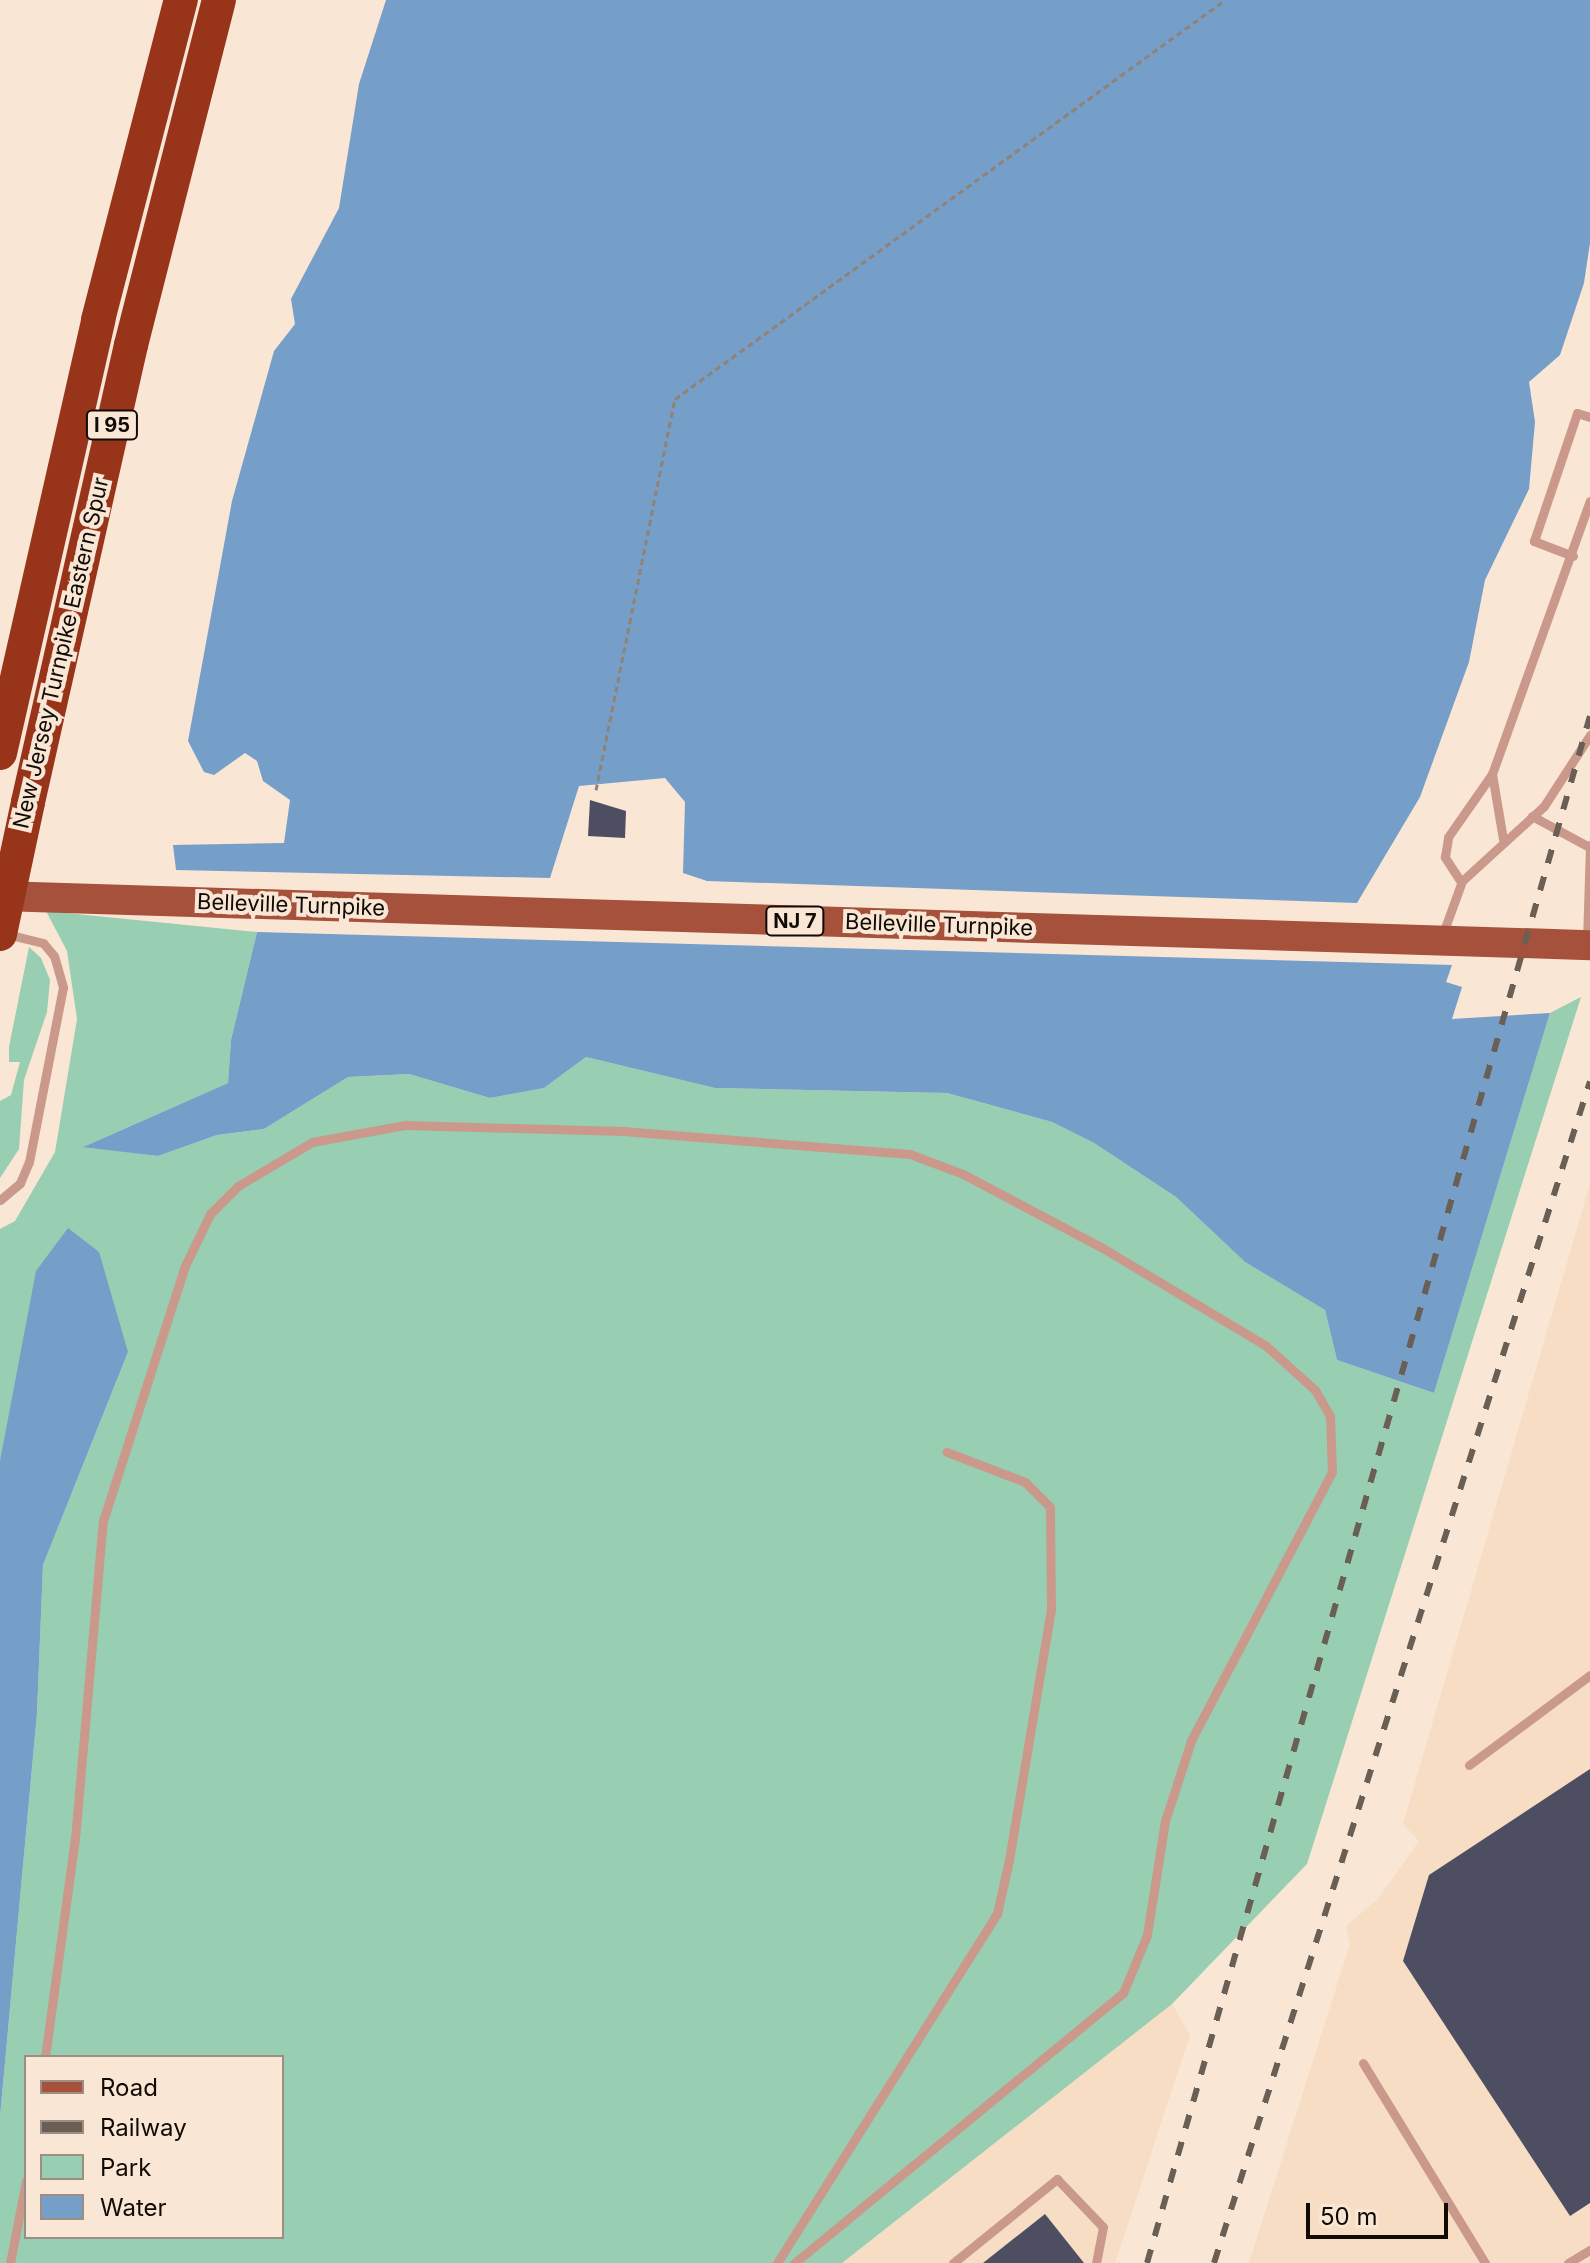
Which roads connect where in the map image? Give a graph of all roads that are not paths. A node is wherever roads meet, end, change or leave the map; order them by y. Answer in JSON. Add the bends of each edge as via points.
{"nodes":[{"id":1,"x":181,"y":0,"type":"edge"},
{"id":2,"x":219,"y":0,"type":"edge"},
{"id":3,"x":1590,"y":417,"type":"edge"},
{"id":4,"x":1590,"y":501,"type":"edge"},
{"id":5,"x":1573,"y":556,"type":"junction"},
{"id":6,"x":1590,"y":735,"type":"edge"},
{"id":7,"x":0,"y":753,"type":"edge"},
{"id":8,"x":1492,"y":774,"type":"junction"},
{"id":9,"x":1532,"y":816,"type":"junction"},
{"id":10,"x":1503,"y":839,"type":"junction"},
{"id":11,"x":1590,"y":846,"type":"edge"},
{"id":12,"x":1461,"y":882,"type":"junction"},
{"id":13,"x":0,"y":896,"type":"edge"},
{"id":14,"x":0,"y":934,"type":"edge"},
{"id":15,"x":1441,"y":940,"type":"junction"},
{"id":16,"x":1588,"y":945,"type":"edge"},
{"id":17,"x":0,"y":1200,"type":"edge"},
{"id":18,"x":947,"y":1452,"type":"dead end"},
{"id":19,"x":1590,"y":1675,"type":"edge"},
{"id":20,"x":1469,"y":1765,"type":"dead end"},
{"id":21,"x":45,"y":2055,"type":"edge"},
{"id":22,"x":1363,"y":2063,"type":"dead end"},
{"id":23,"x":24,"y":2191,"type":"edge"},
{"id":24,"x":1590,"y":2250,"type":"edge"},
{"id":25,"x":10,"y":2263,"type":"edge"},
{"id":26,"x":777,"y":2263,"type":"edge"},
{"id":27,"x":794,"y":2263,"type":"edge"},
{"id":28,"x":953,"y":2263,"type":"edge"},
{"id":29,"x":1096,"y":2263,"type":"edge"},
{"id":30,"x":1485,"y":2263,"type":"edge"},
{"id":31,"x":1568,"y":2263,"type":"edge"}],
"edges":[{"from":1,"to":7,"type":"highway","name":"New Jersey Turnpike Eastern Spur","number":"I 95"},
{"from":2,"to":14,"type":"highway","name":"New Jersey Turnpike Eastern Spur","number":"I 95","bridge":true},
{"from":3,"to":5,"type":"lane","via":[[1577,413],[1534,541]]},
{"from":4,"to":5,"type":"lane"},
{"from":5,"to":8,"type":"lane"},
{"from":6,"to":9,"type":"lane","via":[[1570,774]]},
{"from":8,"to":10,"type":"lane"},
{"from":8,"to":12,"type":"lane","via":[[1448,837],[1448,865]]},
{"from":9,"to":10,"type":"lane"},
{"from":9,"to":11,"type":"lane"},
{"from":10,"to":12,"type":"lane"},
{"from":11,"to":16,"type":"lane"},
{"from":12,"to":15,"type":"lane"},
{"from":13,"to":15,"type":"main road","name":"Belleville Turnpike","number":"NJ 7"},
{"from":14,"to":17,"type":"lane","via":[[43,943],[54,956],[63,987],[29,1162],[20,1183]]},
{"from":15,"to":16,"type":"main road","name":"Belleville Turnpike","number":"NJ 7"},
{"from":18,"to":26,"type":"lane","via":[[1025,1482],[1050,1507],[1051,1609],[1009,1860],[997,1914]]},
{"from":19,"to":20,"type":"lane"},
{"from":21,"to":27,"type":"lane","via":[[75,1839],[103,1521],[184,1268],[210,1214],[248,1178],[312,1142],[405,1125],[623,1131],[910,1154],[963,1174],[1101,1247],[1265,1345],[1315,1390],[1330,1416],[1332,1472],[1191,1741],[1165,1821],[1147,1935],[1123,1993]]},
{"from":22,"to":30,"type":"lane"},
{"from":23,"to":25,"type":"lane"},
{"from":24,"to":31,"type":"lane"},
{"from":28,"to":29,"type":"lane","via":[[1057,2179],[1103,2227]]}]}
